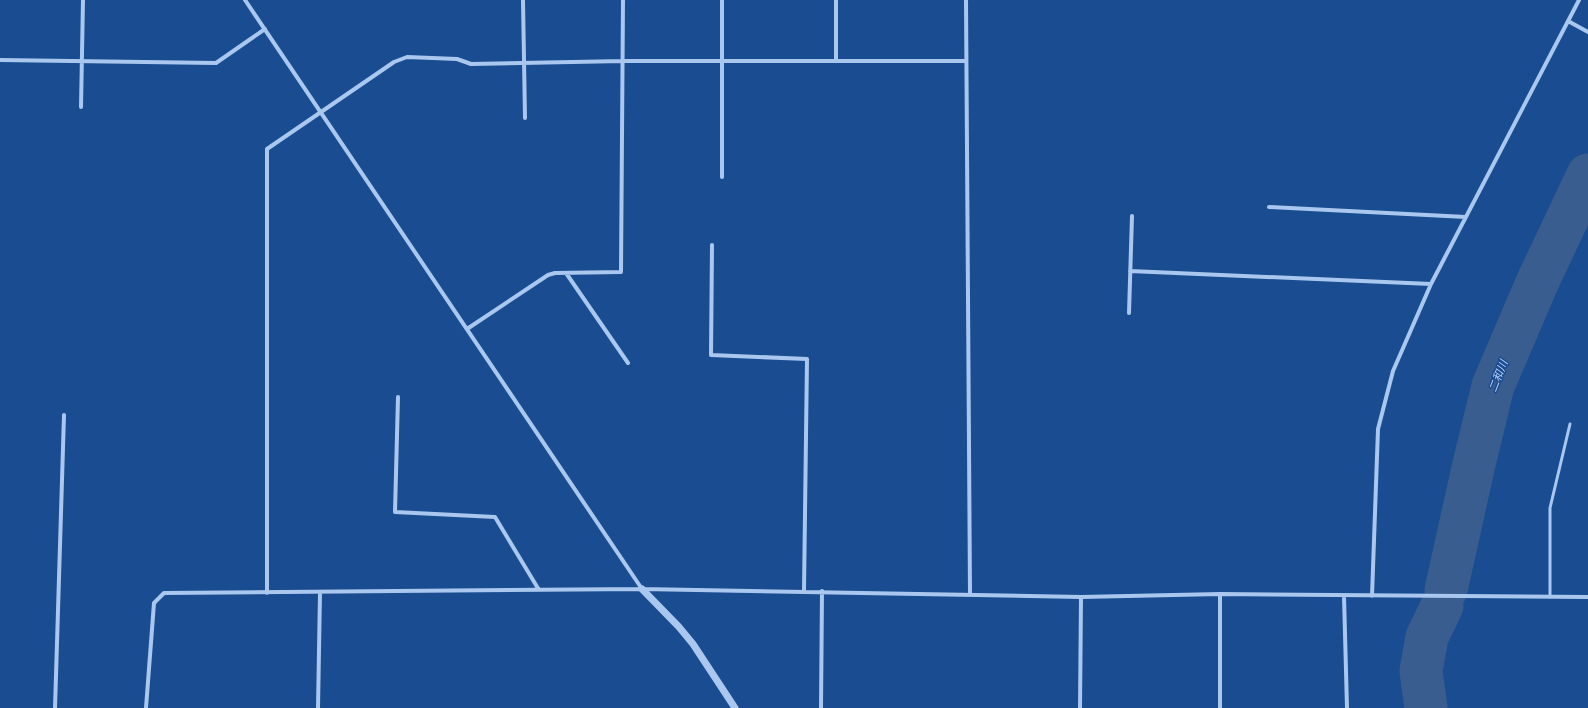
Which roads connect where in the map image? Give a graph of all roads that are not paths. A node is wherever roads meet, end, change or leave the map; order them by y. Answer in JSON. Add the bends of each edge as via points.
{"nodes":[{"id":1,"x":83,"y":0,"type":"edge"},
{"id":2,"x":245,"y":0,"type":"edge"},
{"id":3,"x":523,"y":0,"type":"edge"},
{"id":4,"x":623,"y":0,"type":"edge"},
{"id":5,"x":722,"y":0,"type":"edge"},
{"id":6,"x":836,"y":0,"type":"edge"},
{"id":7,"x":966,"y":0,"type":"edge"},
{"id":8,"x":1579,"y":0,"type":"edge"},
{"id":9,"x":1568,"y":21,"type":"junction"},
{"id":10,"x":265,"y":29,"type":"junction"},
{"id":11,"x":1588,"y":32,"type":"edge"},
{"id":12,"x":0,"y":60,"type":"edge"},
{"id":13,"x":82,"y":61,"type":"junction"},
{"id":14,"x":623,"y":61,"type":"junction"},
{"id":15,"x":722,"y":61,"type":"junction"},
{"id":16,"x":836,"y":61,"type":"junction"},
{"id":17,"x":966,"y":61,"type":"junction"},
{"id":18,"x":524,"y":64,"type":"junction"},
{"id":19,"x":82,"y":107,"type":"dead end"},
{"id":20,"x":321,"y":112,"type":"junction"},
{"id":21,"x":525,"y":118,"type":"dead end"},
{"id":22,"x":722,"y":177,"type":"dead end"},
{"id":23,"x":1269,"y":207,"type":"dead end"},
{"id":24,"x":1132,"y":216,"type":"dead end"},
{"id":25,"x":1466,"y":217,"type":"junction"},
{"id":26,"x":712,"y":246,"type":"dead end"},
{"id":27,"x":1130,"y":271,"type":"junction"},
{"id":28,"x":566,"y":273,"type":"junction"},
{"id":29,"x":1431,"y":284,"type":"junction"},
{"id":30,"x":1129,"y":313,"type":"dead end"},
{"id":31,"x":467,"y":329,"type":"junction"},
{"id":32,"x":628,"y":363,"type":"dead end"},
{"id":33,"x":398,"y":397,"type":"dead end"},
{"id":34,"x":64,"y":415,"type":"dead end"},
{"id":35,"x":1570,"y":424,"type":"dead end"},
{"id":36,"x":642,"y":589,"type":"junction"},
{"id":37,"x":539,"y":590,"type":"junction"},
{"id":38,"x":804,"y":591,"type":"junction"},
{"id":39,"x":822,"y":591,"type":"junction"},
{"id":40,"x":320,"y":592,"type":"junction"},
{"id":41,"x":267,"y":593,"type":"junction"},
{"id":42,"x":1220,"y":594,"type":"junction"},
{"id":43,"x":970,"y":595,"type":"junction"},
{"id":44,"x":1344,"y":596,"type":"junction"},
{"id":45,"x":1372,"y":596,"type":"junction"},
{"id":46,"x":1081,"y":597,"type":"junction"},
{"id":47,"x":1550,"y":597,"type":"junction"},
{"id":48,"x":1588,"y":597,"type":"edge"},
{"id":49,"x":729,"y":699,"type":"junction"},
{"id":50,"x":55,"y":708,"type":"edge"},
{"id":51,"x":146,"y":708,"type":"edge"},
{"id":52,"x":318,"y":708,"type":"edge"},
{"id":53,"x":729,"y":708,"type":"edge"},
{"id":54,"x":735,"y":708,"type":"edge"},
{"id":55,"x":821,"y":708,"type":"edge"},
{"id":56,"x":1080,"y":708,"type":"edge"},
{"id":57,"x":1220,"y":708,"type":"edge"},
{"id":58,"x":1347,"y":708,"type":"edge"}],
"edges":[{"from":1,"to":13,"type":"street"},
{"from":2,"to":10,"type":"street"},
{"from":3,"to":18,"type":"street"},
{"from":4,"to":14,"type":"street"},
{"from":5,"to":15,"type":"street"},
{"from":6,"to":16,"type":"street"},
{"from":7,"to":17,"type":"street"},
{"from":8,"to":9,"type":"street"},
{"from":9,"to":11,"type":"street"},
{"from":9,"to":25,"type":"street"},
{"from":10,"to":13,"type":"street","via":[[216,63]]},
{"from":10,"to":20,"type":"street"},
{"from":12,"to":13,"type":"street"},
{"from":13,"to":19,"type":"street"},
{"from":14,"to":15,"type":"street"},
{"from":14,"to":18,"type":"street"},
{"from":14,"to":28,"type":"street","via":[[621,272]]},
{"from":15,"to":16,"type":"street"},
{"from":15,"to":22,"type":"street"},
{"from":16,"to":17,"type":"street"},
{"from":17,"to":43,"type":"street"},
{"from":18,"to":20,"type":"street","via":[[472,64],[457,59],[407,57],[394,62]]},
{"from":18,"to":21,"type":"street"},
{"from":20,"to":31,"type":"street"},
{"from":20,"to":41,"type":"street","via":[[267,148]]},
{"from":23,"to":25,"type":"street"},
{"from":24,"to":27,"type":"street"},
{"from":25,"to":29,"type":"street"},
{"from":26,"to":38,"type":"street","via":[[711,354],[807,358]]},
{"from":27,"to":29,"type":"street"},
{"from":27,"to":30,"type":"street"},
{"from":28,"to":31,"type":"street","via":[[548,275]]},
{"from":28,"to":32,"type":"street"},
{"from":29,"to":45,"type":"street","via":[[1393,371],[1378,429]]},
{"from":31,"to":36,"type":"street"},
{"from":33,"to":37,"type":"street","via":[[395,512],[495,517]]},
{"from":34,"to":50,"type":"street"},
{"from":35,"to":47,"type":"lane","via":[[1550,508]]},
{"from":36,"to":37,"type":"street"},
{"from":36,"to":38,"type":"street"},
{"from":36,"to":49,"type":"street","via":[[693,644]]},
{"from":37,"to":40,"type":"street"},
{"from":38,"to":39,"type":"street"},
{"from":39,"to":43,"type":"street"},
{"from":39,"to":55,"type":"street"},
{"from":40,"to":41,"type":"street"},
{"from":40,"to":52,"type":"street"},
{"from":41,"to":51,"type":"street","via":[[164,593],[154,603]]},
{"from":42,"to":44,"type":"street"},
{"from":42,"to":46,"type":"street"},
{"from":42,"to":57,"type":"street"},
{"from":43,"to":46,"type":"street"},
{"from":44,"to":45,"type":"street"},
{"from":44,"to":58,"type":"street"},
{"from":45,"to":47,"type":"street"},
{"from":46,"to":56,"type":"street"},
{"from":47,"to":48,"type":"street"},
{"from":49,"to":53,"type":"street"},
{"from":49,"to":54,"type":"street"}]}
